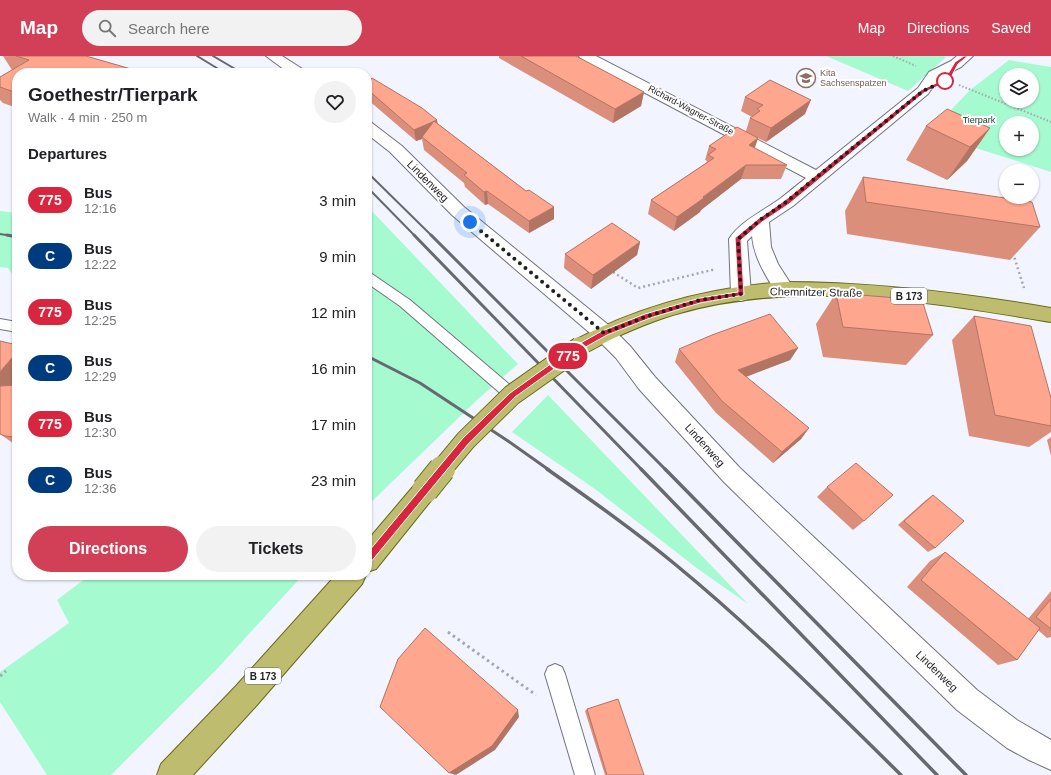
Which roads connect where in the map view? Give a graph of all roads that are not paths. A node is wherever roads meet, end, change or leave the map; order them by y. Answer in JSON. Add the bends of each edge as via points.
{"nodes":[{"id":1,"x":586,"y":56,"type":"edge"},
{"id":2,"x":278,"y":57,"type":"edge"},
{"id":3,"x":961,"y":60,"type":"edge"},
{"id":4,"x":292,"y":68,"type":"edge"},
{"id":5,"x":923,"y":91,"type":"junction"},
{"id":6,"x":372,"y":130,"type":"edge"},
{"id":7,"x":816,"y":177,"type":"junction"},
{"id":8,"x":760,"y":220,"type":"junction"},
{"id":9,"x":372,"y":280,"type":"edge"},
{"id":10,"x":784,"y":289,"type":"junction"},
{"id":11,"x":741,"y":294,"type":"junction"},
{"id":12,"x":1051,"y":315,"type":"edge"},
{"id":13,"x":0,"y":324,"type":"edge"},
{"id":14,"x":12,"y":326,"type":"edge"},
{"id":15,"x":604,"y":333,"type":"junction"},
{"id":16,"x":512,"y":395,"type":"junction"},
{"id":17,"x":372,"y":554,"type":"edge"},
{"id":18,"x":350,"y":580,"type":"edge"},
{"id":19,"x":555,"y":674,"type":"dead end"},
{"id":20,"x":1051,"y":755,"type":"edge"},
{"id":21,"x":172,"y":775,"type":"edge"},
{"id":22,"x":585,"y":775,"type":"edge"}],
"edges":[{"from":1,"to":7,"type":"street","name":"Richard-Wagner-Straße"},
{"from":2,"to":4,"type":"street"},
{"from":3,"to":5,"type":"street","via":[[934,75]]},
{"from":3,"to":5,"type":"street","via":[[947,80]]},
{"from":5,"to":7,"type":"street"},
{"from":6,"to":15,"type":"street","name":"Lindenweg","via":[[396,149],[458,212]]},
{"from":7,"to":8,"type":"street"},
{"from":8,"to":10,"type":"street","via":[[762,247],[769,265]]},
{"from":8,"to":11,"type":"street","via":[[738,239]]},
{"from":9,"to":16,"type":"lane","via":[[405,303]]},
{"from":10,"to":11,"type":"main road","name":"Chemnitzer Straße","number":"B 173"},
{"from":10,"to":12,"type":"main road","name":"Chemnitzer Straße","number":"B 173","via":[[838,290],[927,297]]},
{"from":11,"to":15,"type":"main road","name":"Chemnitzer Straße","number":"B 173","via":[[700,300]]},
{"from":13,"to":14,"type":"lane"},
{"from":15,"to":16,"type":"main road","name":"Chemnitzer Straße","number":"B 173","bridge":true},
{"from":15,"to":20,"type":"street","name":"Lindenweg","via":[[732,476],[967,700],[1019,738]]},
{"from":16,"to":17,"type":"main road","name":"Chemnitzer Straße","number":"B 173","bridge":true,"via":[[466,440]]},
{"from":18,"to":21,"type":"main road","number":"B 173"},
{"from":19,"to":22,"type":"lane"}]}
